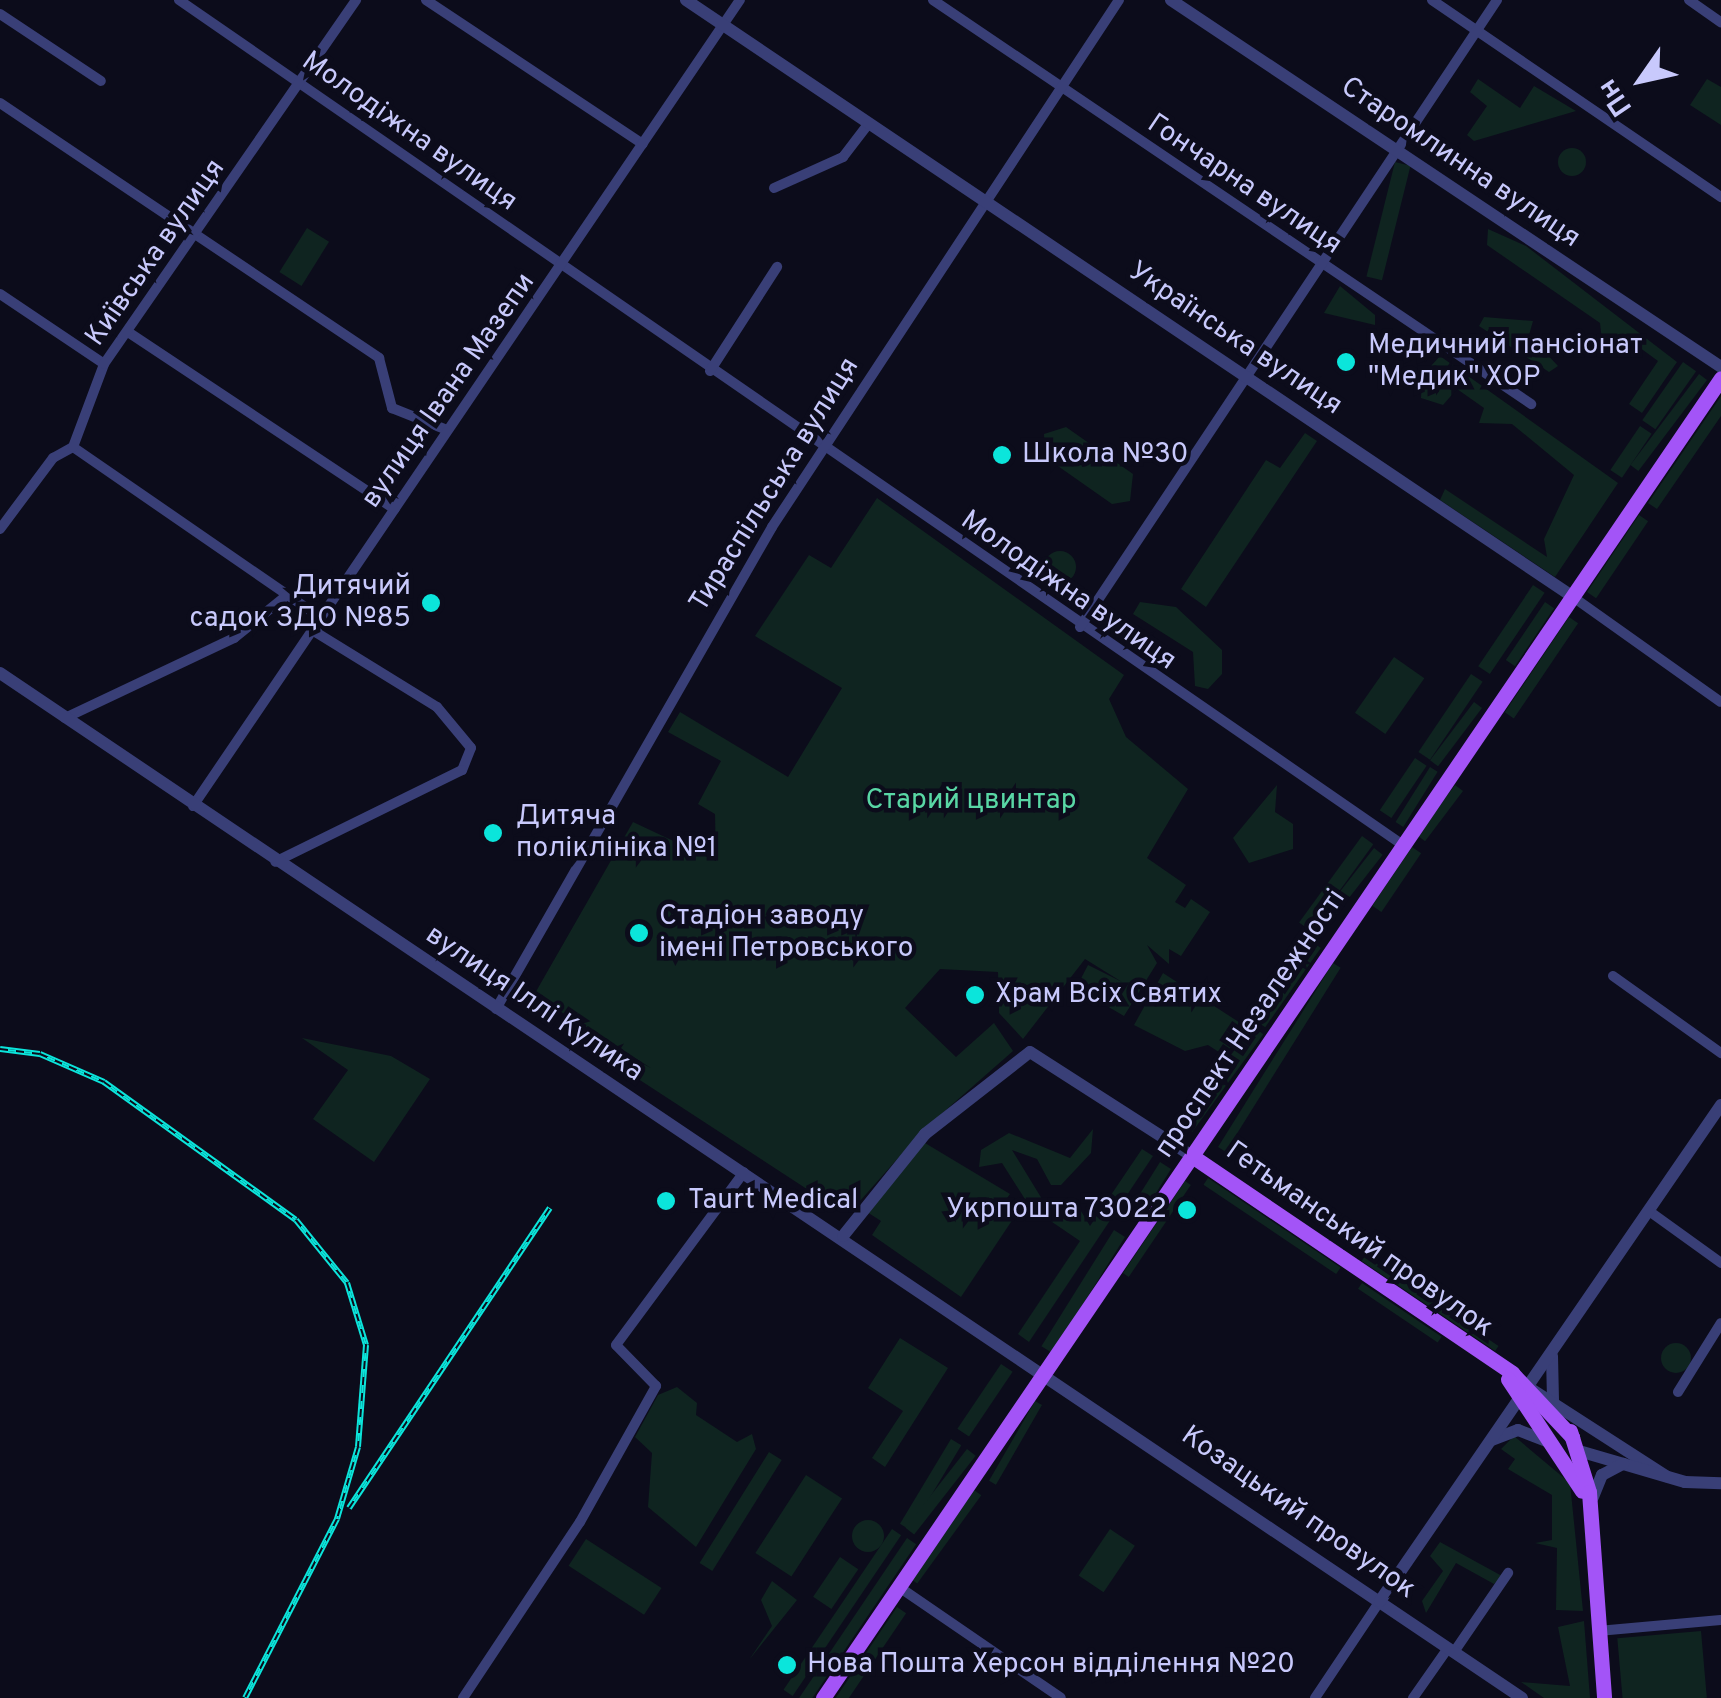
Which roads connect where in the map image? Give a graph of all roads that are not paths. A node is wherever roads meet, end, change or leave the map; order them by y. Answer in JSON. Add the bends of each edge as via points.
{"nodes":[{"id":1,"x":179,"y":0,"type":"edge"},
{"id":2,"x":356,"y":0,"type":"edge"},
{"id":3,"x":426,"y":0,"type":"edge"},
{"id":4,"x":686,"y":0,"type":"edge"},
{"id":5,"x":740,"y":0,"type":"edge"},
{"id":6,"x":933,"y":0,"type":"edge"},
{"id":7,"x":1119,"y":0,"type":"edge"},
{"id":8,"x":1171,"y":0,"type":"edge"},
{"id":9,"x":1432,"y":0,"type":"edge"},
{"id":10,"x":1497,"y":0,"type":"edge"},
{"id":11,"x":1689,"y":0,"type":"edge"},
{"id":12,"x":0,"y":14,"type":"edge"},
{"id":13,"x":1721,"y":22,"type":"edge"},
{"id":14,"x":723,"y":25,"type":"junction"},
{"id":15,"x":1478,"y":30,"type":"junction"},
{"id":16,"x":101,"y":81,"type":"dead end"},
{"id":17,"x":302,"y":85,"type":"junction"},
{"id":18,"x":1061,"y":87,"type":"junction"},
{"id":19,"x":0,"y":103,"type":"edge"},
{"id":20,"x":869,"y":124,"type":"junction"},
{"id":21,"x":643,"y":144,"type":"junction"},
{"id":22,"x":1398,"y":150,"type":"junction"},
{"id":23,"x":774,"y":188,"type":"dead end"},
{"id":24,"x":1721,"y":198,"type":"edge"},
{"id":25,"x":985,"y":201,"type":"junction"},
{"id":26,"x":197,"y":235,"type":"junction"},
{"id":27,"x":1321,"y":266,"type":"junction"},
{"id":28,"x":777,"y":267,"type":"dead end"},
{"id":29,"x":561,"y":268,"type":"junction"},
{"id":30,"x":0,"y":294,"type":"edge"},
{"id":31,"x":128,"y":332,"type":"junction"},
{"id":32,"x":104,"y":364,"type":"junction"},
{"id":33,"x":1721,"y":367,"type":"edge"},
{"id":34,"x":710,"y":371,"type":"junction"},
{"id":35,"x":1247,"y":376,"type":"junction"},
{"id":36,"x":1721,"y":378,"type":"edge"},
{"id":37,"x":1531,"y":404,"type":"dead end"},
{"id":38,"x":448,"y":430,"type":"junction"},
{"id":39,"x":823,"y":445,"type":"junction"},
{"id":40,"x":73,"y":448,"type":"junction"},
{"id":41,"x":394,"y":509,"type":"junction"},
{"id":42,"x":0,"y":529,"type":"edge"},
{"id":43,"x":286,"y":596,"type":"junction"},
{"id":44,"x":1573,"y":597,"type":"junction"},
{"id":45,"x":316,"y":624,"type":"junction"},
{"id":46,"x":1080,"y":627,"type":"junction"},
{"id":47,"x":0,"y":673,"type":"edge"},
{"id":48,"x":1721,"y":702,"type":"edge"},
{"id":49,"x":65,"y":718,"type":"junction"},
{"id":50,"x":193,"y":806,"type":"junction"},
{"id":51,"x":1403,"y":845,"type":"junction"},
{"id":52,"x":276,"y":862,"type":"junction"},
{"id":53,"x":1613,"y":976,"type":"dead end"},
{"id":54,"x":496,"y":1009,"type":"junction"},
{"id":55,"x":1721,"y":1053,"type":"edge"},
{"id":56,"x":1721,"y":1105,"type":"edge"},
{"id":57,"x":1192,"y":1156,"type":"junction"},
{"id":58,"x":744,"y":1172,"type":"junction"},
{"id":59,"x":1649,"y":1211,"type":"junction"},
{"id":60,"x":843,"y":1236,"type":"junction"},
{"id":61,"x":1721,"y":1263,"type":"edge"},
{"id":62,"x":1721,"y":1324,"type":"edge"},
{"id":63,"x":1045,"y":1370,"type":"junction"},
{"id":64,"x":1526,"y":1383,"type":"junction"},
{"id":65,"x":1678,"y":1392,"type":"dead end"},
{"id":66,"x":1492,"y":1440,"type":"junction"},
{"id":67,"x":1568,"y":1445,"type":"junction"},
{"id":68,"x":1630,"y":1458,"type":"junction"},
{"id":69,"x":1721,"y":1482,"type":"edge"},
{"id":70,"x":1590,"y":1529,"type":"junction"},
{"id":71,"x":1508,"y":1574,"type":"dead end"},
{"id":72,"x":898,"y":1587,"type":"junction"},
{"id":73,"x":1380,"y":1601,"type":"junction"},
{"id":74,"x":1721,"y":1620,"type":"edge"},
{"id":75,"x":1598,"y":1631,"type":"junction"},
{"id":76,"x":1451,"y":1650,"type":"junction"},
{"id":77,"x":1512,"y":1695,"type":"edge"},
{"id":78,"x":463,"y":1698,"type":"edge"},
{"id":79,"x":823,"y":1698,"type":"edge"},
{"id":80,"x":1061,"y":1698,"type":"edge"},
{"id":81,"x":1315,"y":1698,"type":"edge"},
{"id":82,"x":1413,"y":1698,"type":"edge"},
{"id":83,"x":1604,"y":1698,"type":"edge"}],
"edges":[{"from":1,"to":17,"type":"street","name":"Молодіжна вулиця"},
{"from":2,"to":17,"type":"street","name":"Київська вулиця"},
{"from":3,"to":21,"type":"street"},
{"from":4,"to":14,"type":"street","name":"Українська вулиця"},
{"from":5,"to":14,"type":"street","name":"вулиця Івана Мазепи"},
{"from":6,"to":18,"type":"street","name":"Гончарна вулиця"},
{"from":7,"to":18,"type":"street","name":"Тираспільська вулиця"},
{"from":8,"to":22,"type":"street","name":"Старомлинна вулиця"},
{"from":9,"to":15,"type":"street"},
{"from":10,"to":15,"type":"street"},
{"from":11,"to":13,"type":"street"},
{"from":12,"to":16,"type":"street"},
{"from":14,"to":20,"type":"street","name":"Українська вулиця"},
{"from":14,"to":21,"type":"street","name":"вулиця Івана Мазепи"},
{"from":15,"to":22,"type":"street"},
{"from":15,"to":24,"type":"street"},
{"from":17,"to":26,"type":"street","name":"Київська вулиця"},
{"from":17,"to":29,"type":"street","name":"Молодіжна вулиця"},
{"from":18,"to":25,"type":"street","name":"Тираспільська вулиця"},
{"from":18,"to":27,"type":"street","name":"Гончарна вулиця"},
{"from":19,"to":26,"type":"street"},
{"from":20,"to":23,"type":"street","via":[[843,156]]},
{"from":20,"to":25,"type":"street","name":"Українська вулиця"},
{"from":21,"to":29,"type":"street","name":"вулиця Івана Мазепи"},
{"from":22,"to":27,"type":"street"},
{"from":22,"to":33,"type":"street","name":"Старомлинна вулиця"},
{"from":25,"to":35,"type":"street","name":"Українська вулиця"},
{"from":25,"to":39,"type":"street","name":"Тираспільська вулиця"},
{"from":26,"to":31,"type":"street","name":"Київська вулиця"},
{"from":26,"to":38,"type":"street","via":[[379,358],[400,415]]},
{"from":27,"to":35,"type":"street"},
{"from":27,"to":37,"type":"street","name":"Гончарна вулиця"},
{"from":28,"to":34,"type":"street"},
{"from":29,"to":34,"type":"street","name":"Молодіжна вулиця"},
{"from":29,"to":38,"type":"street","name":"вулиця Івана Мазепи"},
{"from":30,"to":32,"type":"street"},
{"from":31,"to":32,"type":"street","name":"Київська вулиця"},
{"from":31,"to":41,"type":"street"},
{"from":32,"to":40,"type":"street","name":"Київська вулиця"},
{"from":34,"to":39,"type":"street","name":"Молодіжна вулиця"},
{"from":35,"to":44,"type":"street","name":"Українська вулиця"},
{"from":35,"to":46,"type":"street"},
{"from":36,"to":44,"type":"main road","name":"проспект Незалежності"},
{"from":38,"to":41,"type":"street","name":"вулиця Івана Мазепи"},
{"from":39,"to":46,"type":"street","name":"Молодіжна вулиця"},
{"from":39,"to":54,"type":"street","name":"Тираспільська вулиця"},
{"from":40,"to":42,"type":"street","name":"Київська вулиця","via":[[53,458]]},
{"from":40,"to":43,"type":"street"},
{"from":41,"to":45,"type":"street","name":"вулиця Івана Мазепи"},
{"from":43,"to":45,"type":"street"},
{"from":43,"to":49,"type":"street","via":[[234,638]]},
{"from":44,"to":48,"type":"street"},
{"from":44,"to":51,"type":"main road","name":"проспект Незалежності"},
{"from":45,"to":50,"type":"street","name":"вулиця Івана Мазепи"},
{"from":45,"to":52,"type":"street","via":[[337,648],[437,707],[470,748],[462,770]]},
{"from":46,"to":51,"type":"street","name":"Молодіжна вулиця"},
{"from":47,"to":49,"type":"street","name":"вулиця Іллі Кулика"},
{"from":49,"to":50,"type":"street","name":"вулиця Іллі Кулика"},
{"from":50,"to":52,"type":"street","name":"вулиця Іллі Кулика"},
{"from":51,"to":57,"type":"main road","name":"проспект Незалежності"},
{"from":52,"to":54,"type":"street","name":"вулиця Іллі Кулика"},
{"from":53,"to":55,"type":"street"},
{"from":54,"to":58,"type":"street","name":"вулиця Іллі Кулика"},
{"from":56,"to":59,"type":"street"},
{"from":57,"to":60,"type":"street","via":[[1030,1052],[925,1134]]},
{"from":57,"to":63,"type":"main road","name":"проспект Незалежності"},
{"from":57,"to":64,"type":"main road","name":"Гетьманський провулок"},
{"from":58,"to":60,"type":"street","name":"вулиця Іллі Кулика"},
{"from":58,"to":78,"type":"street","via":[[616,1346],[656,1386],[580,1522]]},
{"from":59,"to":61,"type":"street"},
{"from":59,"to":64,"type":"street"},
{"from":60,"to":63,"type":"street","name":"вулиця Іллі Кулика"},
{"from":62,"to":65,"type":"street"},
{"from":63,"to":72,"type":"main road","name":"проспект Незалежності"},
{"from":63,"to":73,"type":"street","name":"Козацький провулок"},
{"from":64,"to":66,"type":"street"},
{"from":64,"to":67,"type":"main road"},
{"from":64,"to":67,"type":"main road"},
{"from":64,"to":68,"type":"street"},
{"from":66,"to":67,"type":"street","via":[[1518,1430]]},
{"from":66,"to":73,"type":"street"},
{"from":67,"to":68,"type":"street"},
{"from":67,"to":70,"type":"main road"},
{"from":67,"to":70,"type":"main road"},
{"from":68,"to":69,"type":"street","via":[[1666,1476]]},
{"from":68,"to":70,"type":"street","via":[[1596,1480]]},
{"from":70,"to":75,"type":"main road"},
{"from":71,"to":76,"type":"street"},
{"from":72,"to":79,"type":"main road","name":"проспект Незалежності"},
{"from":72,"to":80,"type":"street"},
{"from":73,"to":76,"type":"street","name":"Козацький провулок"},
{"from":73,"to":81,"type":"street"},
{"from":74,"to":75,"type":"street"},
{"from":75,"to":83,"type":"main road"},
{"from":76,"to":77,"type":"street","name":"Козацький провулок"},
{"from":76,"to":82,"type":"street"}]}
